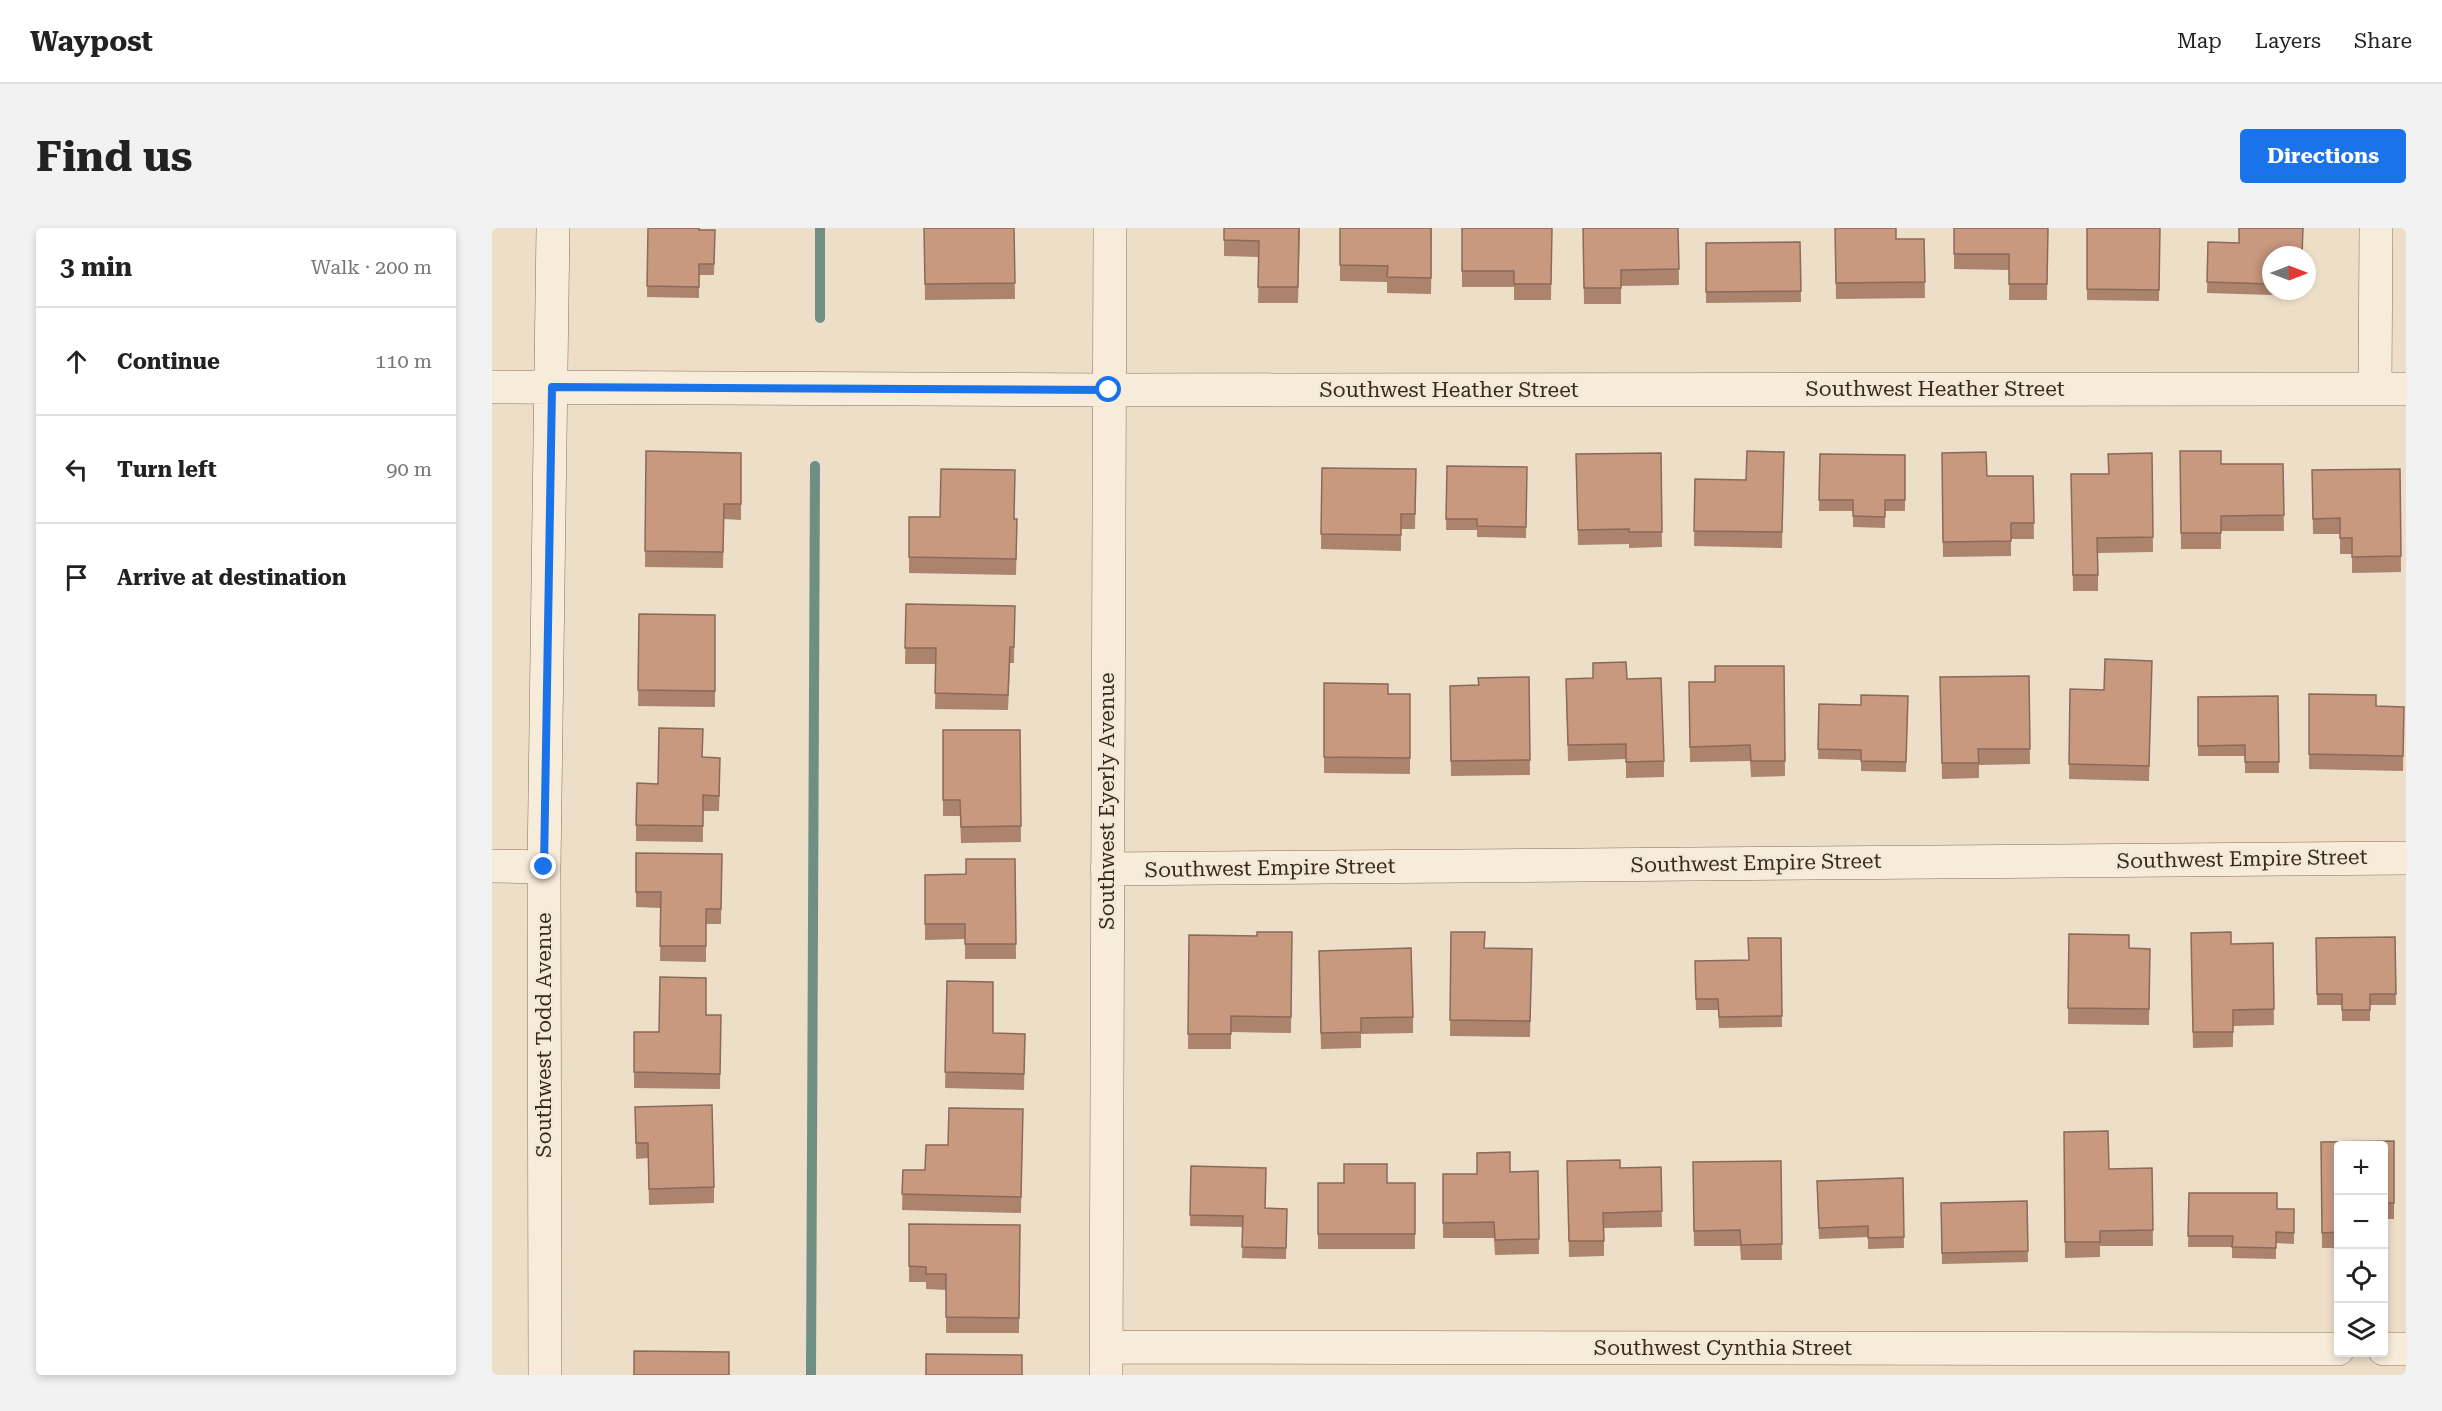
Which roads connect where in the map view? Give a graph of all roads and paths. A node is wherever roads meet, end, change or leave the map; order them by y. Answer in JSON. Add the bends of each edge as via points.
{"nodes":[{"id":1,"x":553,"y":228,"type":"edge"},
{"id":2,"x":1110,"y":228,"type":"edge"},
{"id":3,"x":2376,"y":228,"type":"edge"},
{"id":4,"x":492,"y":387,"type":"edge"},
{"id":5,"x":552,"y":387,"type":"junction"},
{"id":6,"x":2391,"y":389,"type":"edge"},
{"id":7,"x":1109,"y":390,"type":"junction"},
{"id":8,"x":2406,"y":858,"type":"edge"},
{"id":9,"x":492,"y":866,"type":"edge"},
{"id":10,"x":544,"y":867,"type":"junction"},
{"id":11,"x":1107,"y":869,"type":"junction"},
{"id":12,"x":2334,"y":1349,"type":"edge"},
{"id":13,"x":2388,"y":1349,"type":"edge"},
{"id":14,"x":2406,"y":1349,"type":"edge"},
{"id":15,"x":1106,"y":1361,"type":"edge"},
{"id":16,"x":545,"y":1375,"type":"edge"}],
"edges":[{"from":1,"to":5,"type":"street","name":"Southwest Todd Avenue"},
{"from":2,"to":7,"type":"street","name":"Southwest Eyerly Avenue"},
{"from":3,"to":6,"type":"street"},
{"from":4,"to":5,"type":"street","name":"Southwest Heather Street"},
{"from":5,"to":7,"type":"street","name":"Southwest Heather Street"},
{"from":5,"to":10,"type":"street","name":"Southwest Todd Avenue"},
{"from":6,"to":7,"type":"street","name":"Southwest Heather Street"},
{"from":7,"to":11,"type":"street","name":"Southwest Eyerly Avenue"},
{"from":8,"to":11,"type":"street","name":"Southwest Empire Street"},
{"from":9,"to":10,"type":"street"},
{"from":10,"to":16,"type":"street","name":"Southwest Todd Avenue"},
{"from":11,"to":15,"type":"street","name":"Southwest Eyerly Avenue"},
{"from":12,"to":15,"type":"street","name":"Southwest Cynthia Street"},
{"from":13,"to":14,"type":"street"}]}
